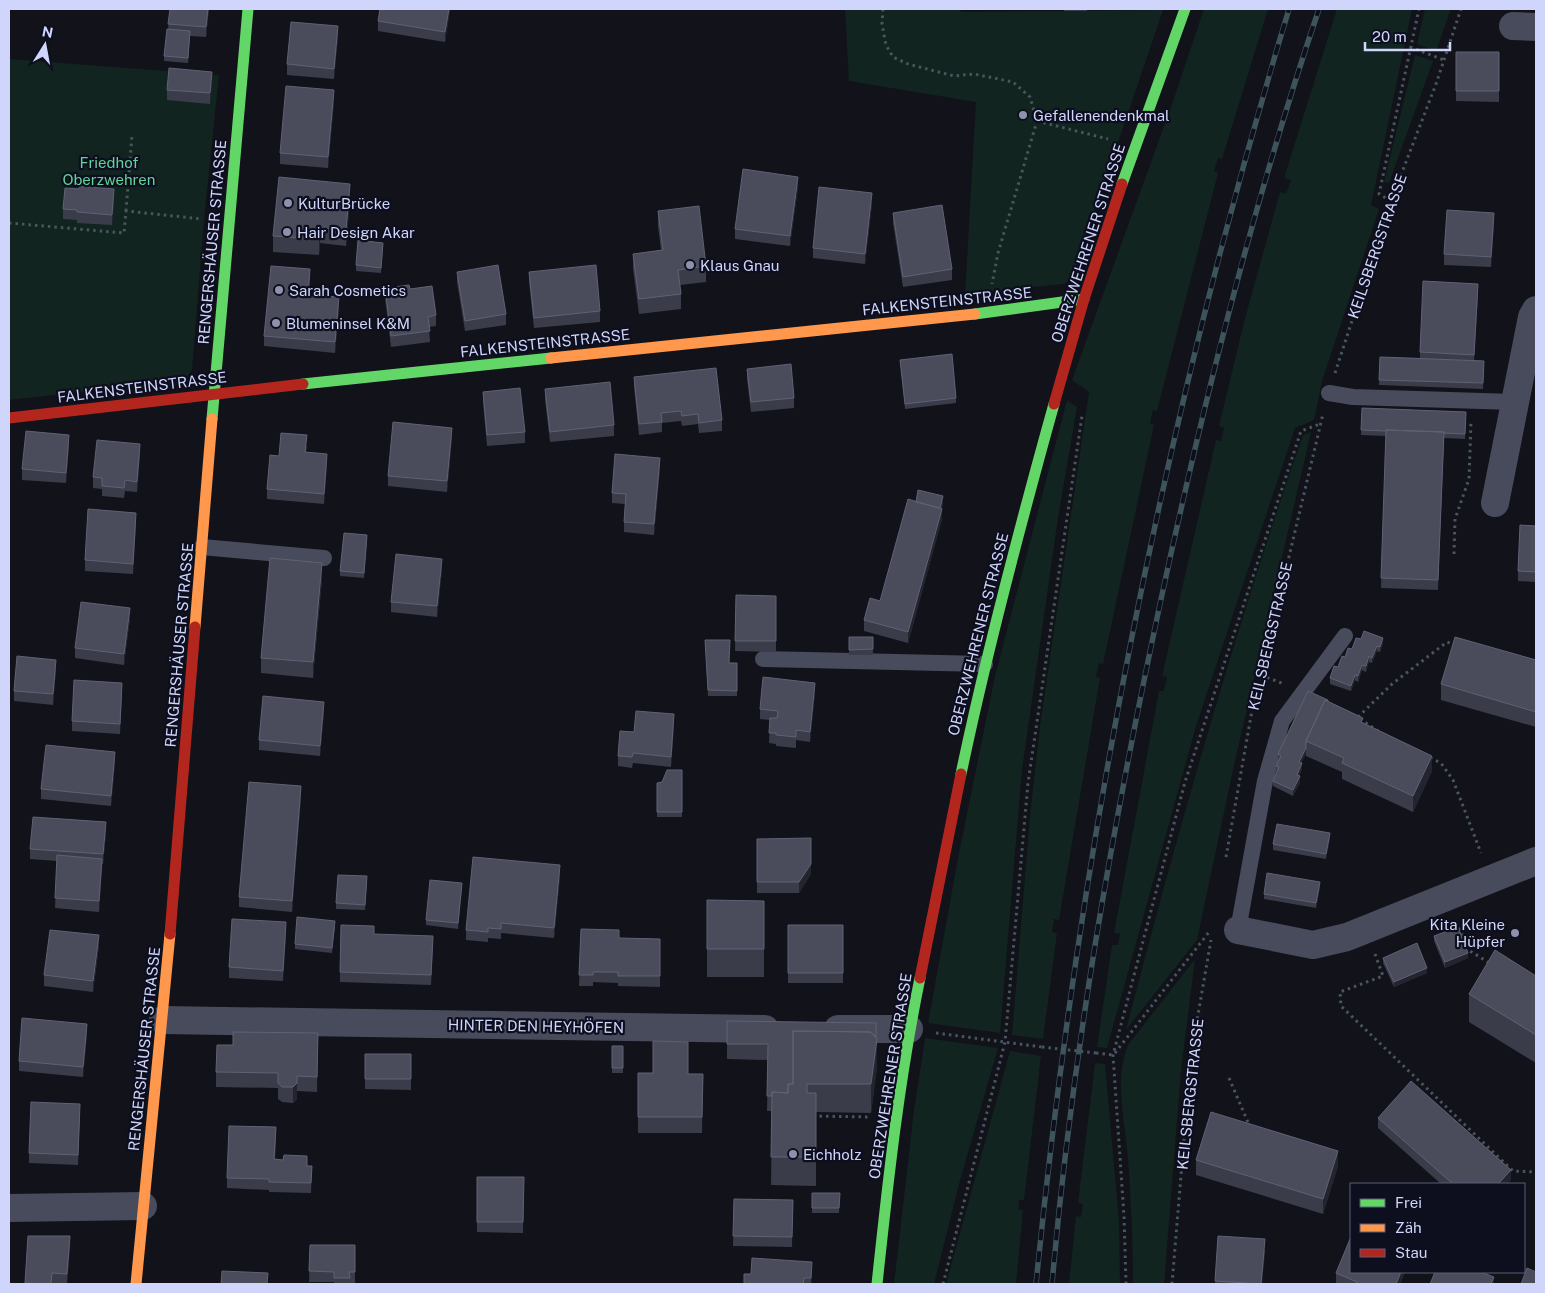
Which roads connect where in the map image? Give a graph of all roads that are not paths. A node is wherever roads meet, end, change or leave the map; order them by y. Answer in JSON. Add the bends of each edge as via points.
{"nodes":[{"id":1,"x":248,"y":9,"type":"edge"},
{"id":2,"x":1185,"y":9,"type":"edge"},
{"id":3,"x":1084,"y":299,"type":"junction"},
{"id":4,"x":1536,"y":310,"type":"edge"},
{"id":5,"x":214,"y":393,"type":"junction"},
{"id":6,"x":1329,"y":393,"type":"road end"},
{"id":7,"x":1514,"y":402,"type":"junction"},
{"id":8,"x":9,"y":418,"type":"edge"},
{"id":9,"x":1495,"y":502,"type":"dead end"},
{"id":10,"x":202,"y":547,"type":"junction"},
{"id":11,"x":324,"y":558,"type":"dead end"},
{"id":12,"x":1345,"y":636,"type":"dead end"},
{"id":13,"x":763,"y":659,"type":"dead end"},
{"id":14,"x":986,"y":664,"type":"junction"},
{"id":15,"x":1536,"y":861,"type":"edge"},
{"id":16,"x":1226,"y":928,"type":"joint"},
{"id":17,"x":164,"y":1020,"type":"junction"},
{"id":18,"x":909,"y":1030,"type":"junction"},
{"id":19,"x":143,"y":1206,"type":"junction"},
{"id":20,"x":9,"y":1208,"type":"edge"},
{"id":21,"x":136,"y":1284,"type":"edge"},
{"id":22,"x":877,"y":1284,"type":"edge"}],
"edges":[{"from":1,"to":5,"type":"street","name":"RENGERSHÄUSER STRASSE"},
{"from":2,"to":3,"type":"street","name":"OBERZWEHRENER STRASSE"},
{"from":3,"to":5,"type":"street","name":"FALKENSTEINSTRASSE","via":[[991,312]]},
{"from":3,"to":14,"type":"street","name":"OBERZWEHRENER STRASSE","via":[[1016,539]]},
{"from":4,"to":7,"type":"street"},
{"from":5,"to":8,"type":"street","name":"FALKENSTEINSTRASSE"},
{"from":5,"to":10,"type":"street","name":"RENGERSHÄUSER STRASSE"},
{"from":6,"to":7,"type":"lane","via":[[1353,397]]},
{"from":7,"to":9,"type":"street"},
{"from":10,"to":11,"type":"lane"},
{"from":10,"to":17,"type":"street","name":"RENGERSHÄUSER STRASSE"},
{"from":12,"to":16,"type":"lane","via":[[1282,721]]},
{"from":13,"to":14,"type":"lane"},
{"from":14,"to":18,"type":"street","name":"OBERZWEHRENER STRASSE"},
{"from":15,"to":16,"type":"street","via":[[1347,937],[1313,944]]},
{"from":17,"to":18,"type":"street","name":"HINTER DEN HEYHÖFEN"},
{"from":17,"to":19,"type":"street","name":"RENGERSHÄUSER STRASSE"},
{"from":18,"to":22,"type":"street","name":"OBERZWEHRENER STRASSE"},
{"from":19,"to":20,"type":"street"},
{"from":19,"to":21,"type":"street","name":"RENGERSHÄUSER STRASSE"}]}
